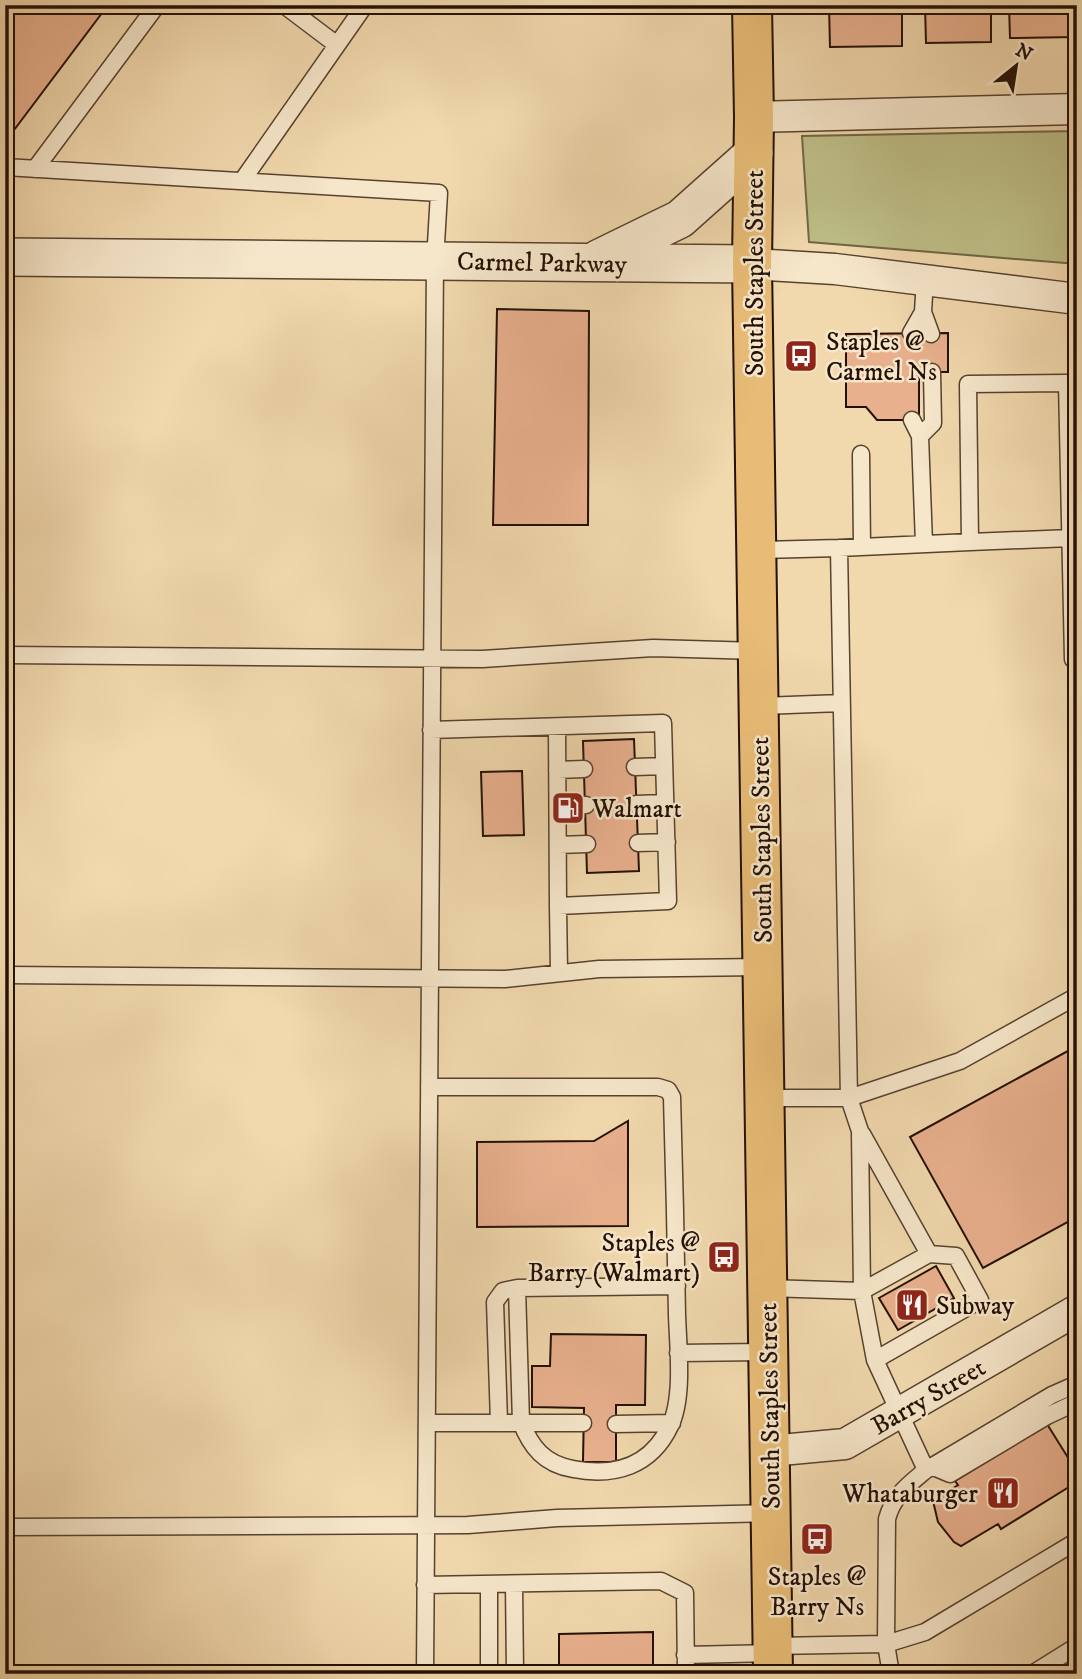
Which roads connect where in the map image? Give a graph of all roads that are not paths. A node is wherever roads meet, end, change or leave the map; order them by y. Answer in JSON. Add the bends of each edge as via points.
{"nodes":[{"id":1,"x":156,"y":5,"type":"edge"},
{"id":2,"x":284,"y":5,"type":"edge"},
{"id":3,"x":365,"y":5,"type":"edge"},
{"id":4,"x":751,"y":5,"type":"edge"},
{"id":5,"x":337,"y":45,"type":"junction"},
{"id":6,"x":1077,"y":109,"type":"edge"},
{"id":7,"x":754,"y":135,"type":"junction"},
{"id":8,"x":5,"y":167,"type":"edge"},
{"id":9,"x":35,"y":169,"type":"junction"},
{"id":10,"x":242,"y":181,"type":"junction"},
{"id":11,"x":5,"y":257,"type":"edge"},
{"id":12,"x":435,"y":261,"type":"junction"},
{"id":13,"x":591,"y":263,"type":"junction"},
{"id":14,"x":752,"y":264,"type":"junction"},
{"id":15,"x":926,"y":279,"type":"junction"},
{"id":16,"x":1077,"y":299,"type":"edge"},
{"id":17,"x":923,"y":312,"type":"junction"},
{"id":18,"x":911,"y":333,"type":"dead end"},
{"id":19,"x":932,"y":334,"type":"dead end"},
{"id":20,"x":932,"y":372,"type":"dead end"},
{"id":21,"x":1072,"y":383,"type":"edge"},
{"id":22,"x":912,"y":420,"type":"dead end"},
{"id":23,"x":920,"y":436,"type":"junction"},
{"id":24,"x":861,"y":454,"type":"dead end"},
{"id":25,"x":1071,"y":538,"type":"junction"},
{"id":26,"x":970,"y":542,"type":"junction"},
{"id":27,"x":925,"y":544,"type":"junction"},
{"id":28,"x":862,"y":547,"type":"junction"},
{"id":29,"x":839,"y":548,"type":"junction"},
{"id":30,"x":757,"y":550,"type":"junction"},
{"id":31,"x":758,"y":651,"type":"junction"},
{"id":32,"x":5,"y":654,"type":"edge"},
{"id":33,"x":432,"y":659,"type":"junction"},
{"id":34,"x":1077,"y":662,"type":"edge"},
{"id":35,"x":841,"y":703,"type":"junction"},
{"id":36,"x":759,"y":706,"type":"junction"},
{"id":37,"x":557,"y":727,"type":"junction"},
{"id":38,"x":431,"y":730,"type":"junction"},
{"id":39,"x":664,"y":766,"type":"junction"},
{"id":40,"x":635,"y":767,"type":"dead end"},
{"id":41,"x":584,"y":769,"type":"dead end"},
{"id":42,"x":558,"y":770,"type":"junction"},
{"id":43,"x":665,"y":803,"type":"junction"},
{"id":44,"x":636,"y":804,"type":"dead end"},
{"id":45,"x":558,"y":806,"type":"junction"},
{"id":46,"x":586,"y":806,"type":"dead end"},
{"id":47,"x":667,"y":842,"type":"junction"},
{"id":48,"x":638,"y":843,"type":"dead end"},
{"id":49,"x":587,"y":844,"type":"dead end"},
{"id":50,"x":558,"y":845,"type":"junction"},
{"id":51,"x":558,"y":906,"type":"junction"},
{"id":52,"x":763,"y":967,"type":"junction"},
{"id":53,"x":559,"y":972,"type":"junction"},
{"id":54,"x":5,"y":975,"type":"edge"},
{"id":55,"x":430,"y":978,"type":"junction"},
{"id":56,"x":1077,"y":996,"type":"edge"},
{"id":57,"x":429,"y":1087,"type":"junction"},
{"id":58,"x":765,"y":1098,"type":"junction"},
{"id":59,"x":849,"y":1098,"type":"junction"},
{"id":60,"x":860,"y":1132,"type":"junction"},
{"id":61,"x":929,"y":1254,"type":"junction"},
{"id":62,"x":677,"y":1286,"type":"junction"},
{"id":63,"x":517,"y":1288,"type":"junction"},
{"id":64,"x":767,"y":1288,"type":"junction"},
{"id":65,"x":862,"y":1291,"type":"junction"},
{"id":66,"x":1077,"y":1310,"type":"edge"},
{"id":67,"x":768,"y":1352,"type":"junction"},
{"id":68,"x":678,"y":1353,"type":"junction"},
{"id":69,"x":875,"y":1360,"type":"junction"},
{"id":70,"x":1077,"y":1384,"type":"edge"},
{"id":71,"x":1077,"y":1402,"type":"edge"},
{"id":72,"x":898,"y":1413,"type":"junction"},
{"id":73,"x":499,"y":1422,"type":"junction"},
{"id":74,"x":521,"y":1422,"type":"junction"},
{"id":75,"x":427,"y":1423,"type":"junction"},
{"id":76,"x":583,"y":1423,"type":"dead end"},
{"id":77,"x":672,"y":1423,"type":"junction"},
{"id":78,"x":616,"y":1424,"type":"dead end"},
{"id":79,"x":770,"y":1451,"type":"junction"},
{"id":80,"x":929,"y":1468,"type":"junction"},
{"id":81,"x":770,"y":1513,"type":"junction"},
{"id":82,"x":426,"y":1525,"type":"junction"},
{"id":83,"x":5,"y":1527,"type":"edge"},
{"id":84,"x":1077,"y":1541,"type":"edge"},
{"id":85,"x":489,"y":1584,"type":"junction"},
{"id":86,"x":514,"y":1584,"type":"junction"},
{"id":87,"x":425,"y":1585,"type":"junction"},
{"id":88,"x":886,"y":1644,"type":"junction"},
{"id":89,"x":1077,"y":1646,"type":"edge"},
{"id":90,"x":685,"y":1655,"type":"junction"},
{"id":91,"x":773,"y":1657,"type":"edge"},
{"id":92,"x":425,"y":1674,"type":"edge"},
{"id":93,"x":489,"y":1674,"type":"edge"},
{"id":94,"x":515,"y":1674,"type":"edge"},
{"id":95,"x":685,"y":1674,"type":"edge"},
{"id":96,"x":891,"y":1674,"type":"edge"},
{"id":97,"x":1032,"y":1674,"type":"edge"}],
"edges":[{"from":1,"to":9,"type":"lane"},
{"from":2,"to":5,"type":"lane"},
{"from":3,"to":5,"type":"lane"},
{"from":4,"to":7,"type":"main road","name":"South Staples Street"},
{"from":5,"to":10,"type":"lane"},
{"from":6,"to":7,"type":"street"},
{"from":7,"to":13,"type":"street","via":[[680,219]]},
{"from":7,"to":14,"type":"main road","name":"South Staples Street"},
{"from":8,"to":9,"type":"lane"},
{"from":9,"to":10,"type":"lane"},
{"from":10,"to":12,"type":"lane","via":[[439,193]]},
{"from":11,"to":12,"type":"street","name":"Carmel Parkway"},
{"from":12,"to":13,"type":"street","name":"Carmel Parkway"},
{"from":12,"to":33,"type":"lane"},
{"from":13,"to":14,"type":"street","name":"Carmel Parkway"},
{"from":14,"to":15,"type":"street","name":"Carmel Parkway"},
{"from":14,"to":30,"type":"main road","name":"South Staples Street"},
{"from":15,"to":16,"type":"street","name":"Carmel Parkway"},
{"from":15,"to":17,"type":"lane"},
{"from":17,"to":18,"type":"lane"},
{"from":17,"to":19,"type":"lane"},
{"from":20,"to":23,"type":"lane","via":[[933,424]]},
{"from":21,"to":25,"type":"lane"},
{"from":21,"to":26,"type":"lane","via":[[968,384]]},
{"from":22,"to":23,"type":"lane"},
{"from":23,"to":27,"type":"lane"},
{"from":24,"to":28,"type":"lane"},
{"from":25,"to":26,"type":"lane"},
{"from":25,"to":34,"type":"lane","via":[[1073,659]]},
{"from":26,"to":27,"type":"lane"},
{"from":27,"to":28,"type":"lane"},
{"from":28,"to":29,"type":"lane"},
{"from":29,"to":30,"type":"lane"},
{"from":29,"to":35,"type":"lane"},
{"from":30,"to":31,"type":"main road","name":"South Staples Street"},
{"from":31,"to":33,"type":"lane","via":[[653,648]]},
{"from":31,"to":36,"type":"main road","name":"South Staples Street"},
{"from":32,"to":33,"type":"lane"},
{"from":33,"to":38,"type":"lane"},
{"from":35,"to":36,"type":"lane"},
{"from":35,"to":59,"type":"lane"},
{"from":36,"to":52,"type":"main road","name":"South Staples Street"},
{"from":37,"to":38,"type":"lane"},
{"from":37,"to":39,"type":"lane","via":[[663,723]]},
{"from":37,"to":42,"type":"lane"},
{"from":38,"to":55,"type":"lane"},
{"from":39,"to":40,"type":"lane"},
{"from":39,"to":43,"type":"lane"},
{"from":41,"to":42,"type":"lane"},
{"from":42,"to":45,"type":"lane"},
{"from":43,"to":44,"type":"lane"},
{"from":43,"to":47,"type":"lane"},
{"from":45,"to":46,"type":"lane"},
{"from":45,"to":50,"type":"lane"},
{"from":47,"to":48,"type":"lane"},
{"from":47,"to":51,"type":"lane","via":[[668,901]]},
{"from":49,"to":50,"type":"lane"},
{"from":50,"to":51,"type":"lane"},
{"from":51,"to":53,"type":"lane"},
{"from":52,"to":53,"type":"lane"},
{"from":52,"to":58,"type":"main road","name":"South Staples Street"},
{"from":53,"to":55,"type":"lane","via":[[505,979]]},
{"from":54,"to":55,"type":"lane"},
{"from":55,"to":57,"type":"lane"},
{"from":56,"to":59,"type":"lane","via":[[960,1061]]},
{"from":57,"to":62,"type":"lane","via":[[668,1090],[672,1097]]},
{"from":57,"to":75,"type":"lane"},
{"from":58,"to":59,"type":"lane"},
{"from":58,"to":64,"type":"main road","name":"South Staples Street"},
{"from":59,"to":60,"type":"lane"},
{"from":60,"to":61,"type":"lane"},
{"from":60,"to":65,"type":"lane"},
{"from":61,"to":65,"type":"lane"},
{"from":61,"to":69,"type":"lane","via":[[956,1256],[980,1300]]},
{"from":62,"to":63,"type":"lane"},
{"from":62,"to":68,"type":"lane"},
{"from":63,"to":73,"type":"lane","via":[[503,1291],[495,1302]]},
{"from":63,"to":74,"type":"lane"},
{"from":64,"to":65,"type":"lane"},
{"from":64,"to":67,"type":"main road","name":"South Staples Street"},
{"from":65,"to":69,"type":"lane"},
{"from":66,"to":72,"type":"street","name":"Barry Street"},
{"from":67,"to":68,"type":"lane"},
{"from":67,"to":79,"type":"main road","name":"South Staples Street"},
{"from":68,"to":77,"type":"lane"},
{"from":69,"to":72,"type":"lane"},
{"from":70,"to":80,"type":"lane"},
{"from":71,"to":80,"type":"lane","via":[[950,1474]]},
{"from":72,"to":79,"type":"street","name":"Barry Street","via":[[845,1444]]},
{"from":72,"to":80,"type":"lane"},
{"from":73,"to":74,"type":"lane"},
{"from":73,"to":75,"type":"lane"},
{"from":74,"to":76,"type":"lane"},
{"from":74,"to":77,"type":"lane","via":[[538,1454],[552,1463],[598,1471],[633,1466],[649,1456]]},
{"from":75,"to":82,"type":"lane"},
{"from":77,"to":78,"type":"lane"},
{"from":79,"to":81,"type":"main road","name":"South Staples Street"},
{"from":80,"to":88,"type":"lane","via":[[890,1505]]},
{"from":81,"to":82,"type":"lane"},
{"from":81,"to":91,"type":"main road","name":"South Staples Street"},
{"from":82,"to":83,"type":"lane"},
{"from":82,"to":87,"type":"lane"},
{"from":84,"to":88,"type":"lane","via":[[925,1633]]},
{"from":85,"to":86,"type":"lane"},
{"from":85,"to":87,"type":"lane"},
{"from":85,"to":93,"type":"lane"},
{"from":86,"to":90,"type":"lane","via":[[661,1581],[685,1593]]},
{"from":86,"to":94,"type":"lane"},
{"from":87,"to":92,"type":"lane"},
{"from":88,"to":91,"type":"lane"},
{"from":88,"to":96,"type":"lane"},
{"from":89,"to":97,"type":"lane"},
{"from":90,"to":91,"type":"lane"},
{"from":90,"to":95,"type":"lane"}]}
